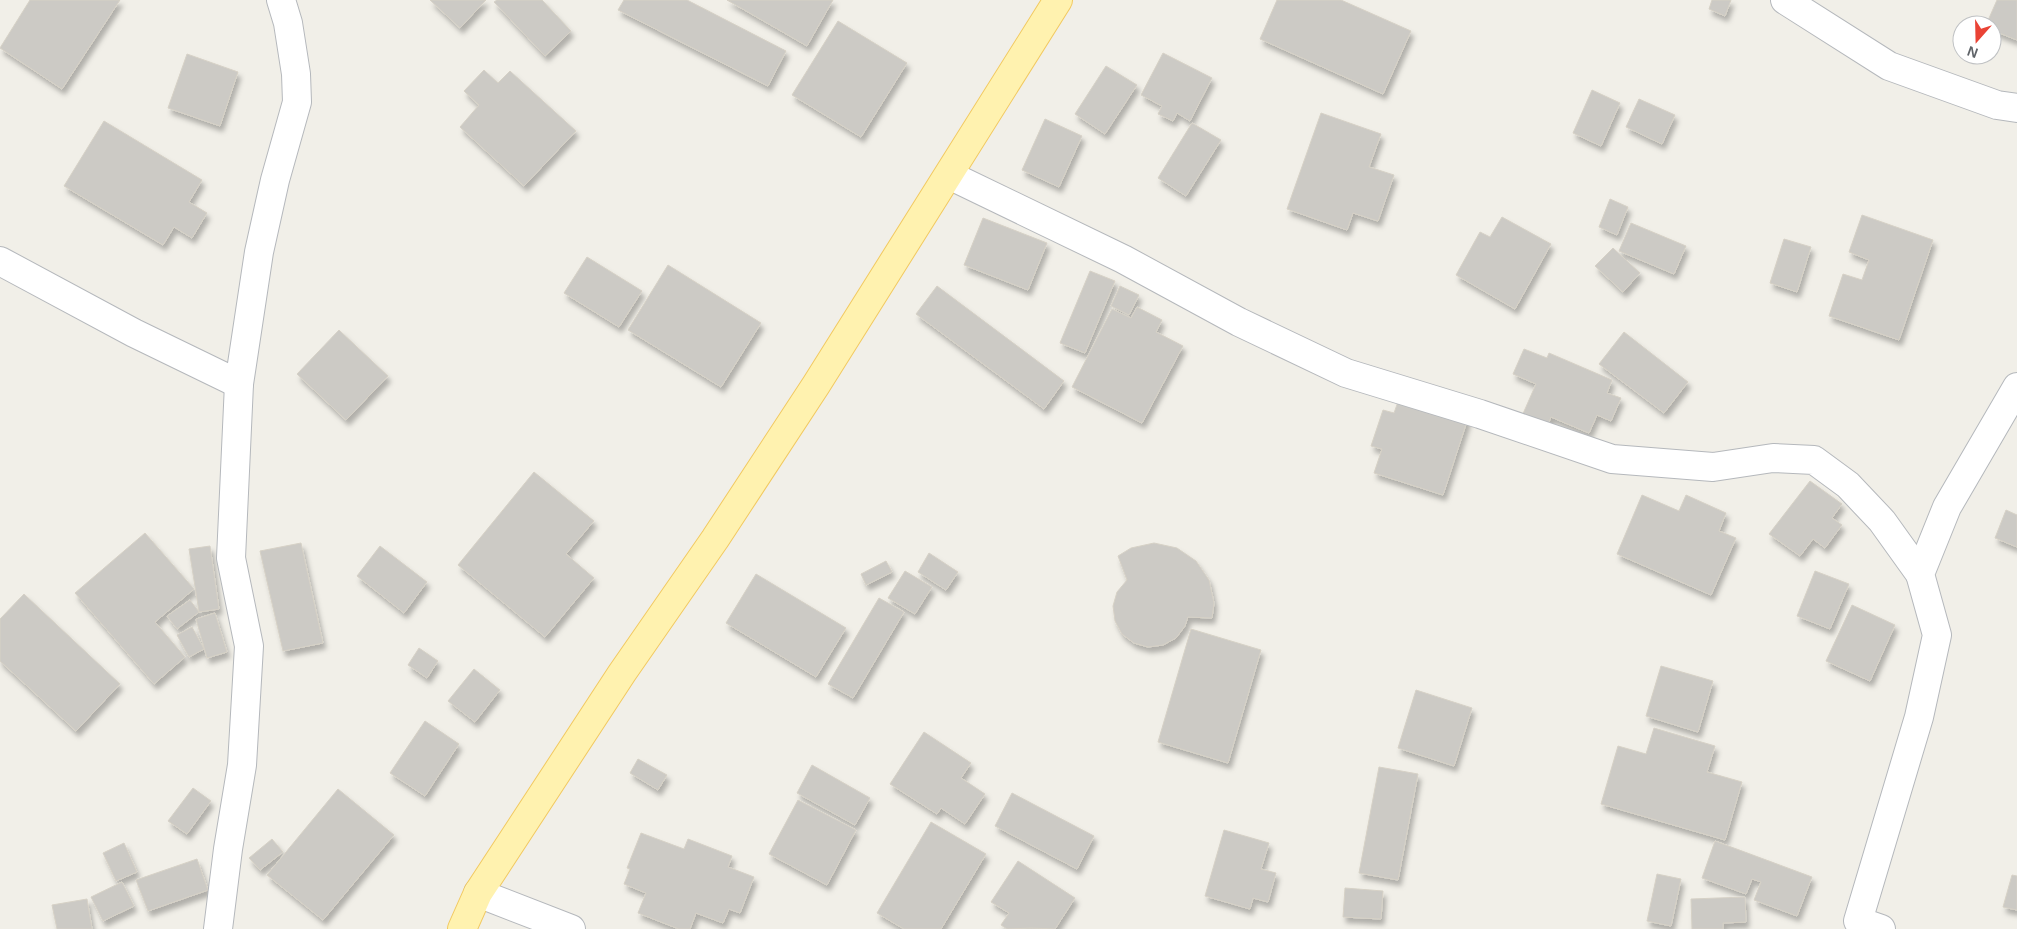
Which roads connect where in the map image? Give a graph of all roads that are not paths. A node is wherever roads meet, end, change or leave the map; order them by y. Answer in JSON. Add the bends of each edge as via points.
{"nodes":[{"id":1,"x":280,"y":0,"type":"edge"},
{"id":2,"x":1058,"y":0,"type":"edge"},
{"id":3,"x":1785,"y":0,"type":"edge"},
{"id":4,"x":2017,"y":108,"type":"edge"},
{"id":5,"x":949,"y":175,"type":"junction"},
{"id":6,"x":0,"y":262,"type":"edge"},
{"id":7,"x":239,"y":384,"type":"junction"},
{"id":8,"x":2017,"y":387,"type":"edge"},
{"id":9,"x":1920,"y":574,"type":"junction"},
{"id":10,"x":478,"y":893,"type":"junction"},
{"id":11,"x":1865,"y":927,"type":"edge"},
{"id":12,"x":218,"y":929,"type":"edge"},
{"id":13,"x":462,"y":929,"type":"edge"},
{"id":14,"x":571,"y":929,"type":"edge"}],
"edges":[{"from":1,"to":7,"type":"street","via":[[288,23],[297,102],[259,252]]},
{"from":2,"to":5,"type":"main road"},
{"from":3,"to":4,"type":"street","via":[[1889,66],[1996,105]]},
{"from":5,"to":9,"type":"street","via":[[1346,373],[1612,459],[1713,467],[1773,458],[1814,460],[1848,485],[1882,521]]},
{"from":5,"to":10,"type":"main road","via":[[811,393]]},
{"from":6,"to":7,"type":"street"},
{"from":7,"to":12,"type":"street","via":[[231,558],[250,646],[242,765]]},
{"from":8,"to":9,"type":"street","via":[[1947,507]]},
{"from":9,"to":11,"type":"street","via":[[1937,635]]},
{"from":10,"to":13,"type":"main road"},
{"from":10,"to":14,"type":"street"}]}
